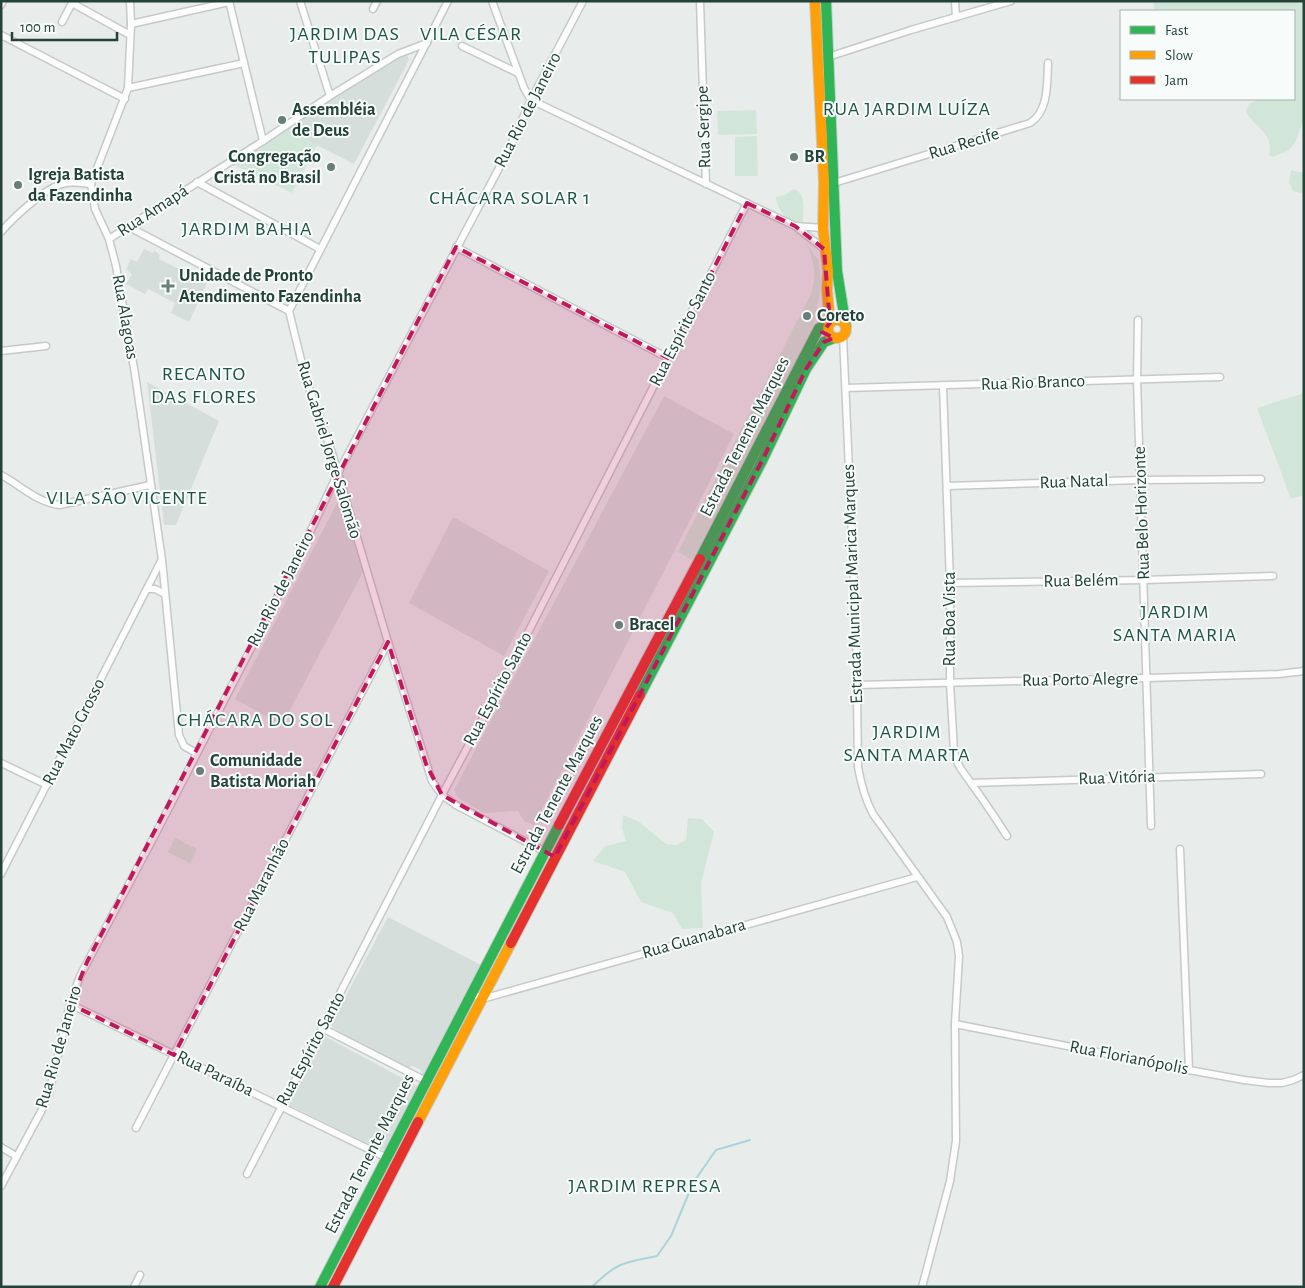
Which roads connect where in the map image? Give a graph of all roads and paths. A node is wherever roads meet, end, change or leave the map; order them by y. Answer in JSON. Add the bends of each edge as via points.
{"nodes":[{"id":1,"x":3,"y":1,"type":"edge"},
{"id":2,"x":130,"y":1,"type":"edge"},
{"id":3,"x":300,"y":1,"type":"edge"},
{"id":4,"x":377,"y":1,"type":"edge"},
{"id":5,"x":448,"y":1,"type":"edge"},
{"id":6,"x":492,"y":1,"type":"edge"},
{"id":7,"x":583,"y":1,"type":"edge"},
{"id":8,"x":700,"y":1,"type":"edge"},
{"id":9,"x":815,"y":1,"type":"edge"},
{"id":10,"x":826,"y":1,"type":"edge"},
{"id":11,"x":955,"y":1,"type":"edge"},
{"id":12,"x":1011,"y":1,"type":"edge"},
{"id":13,"x":72,"y":2,"type":"edge"},
{"id":14,"x":229,"y":2,"type":"edge"},
{"id":15,"x":1,"y":5,"type":"edge"},
{"id":16,"x":373,"y":10,"type":"dead end"},
{"id":17,"x":956,"y":17,"type":"junction"},
{"id":18,"x":62,"y":22,"type":"dead end"},
{"id":19,"x":131,"y":24,"type":"junction"},
{"id":20,"x":1,"y":35,"type":"edge"},
{"id":21,"x":130,"y":35,"type":"junction"},
{"id":22,"x":427,"y":43,"type":"junction"},
{"id":23,"x":462,"y":46,"type":"dead end"},
{"id":24,"x":828,"y":57,"type":"junction"},
{"id":25,"x":244,"y":63,"type":"junction"},
{"id":26,"x":1048,"y":63,"type":"dead end"},
{"id":27,"x":518,"y":73,"type":"junction"},
{"id":28,"x":128,"y":88,"type":"junction"},
{"id":29,"x":330,"y":96,"type":"junction"},
{"id":30,"x":125,"y":99,"type":"junction"},
{"id":31,"x":531,"y":100,"type":"junction"},
{"id":32,"x":263,"y":141,"type":"junction"},
{"id":33,"x":197,"y":182,"type":"junction"},
{"id":34,"x":834,"y":183,"type":"junction"},
{"id":35,"x":90,"y":184,"type":"junction"},
{"id":36,"x":706,"y":184,"type":"junction"},
{"id":37,"x":748,"y":204,"type":"junction"},
{"id":38,"x":795,"y":226,"type":"junction"},
{"id":39,"x":129,"y":227,"type":"junction"},
{"id":40,"x":823,"y":228,"type":"junction"},
{"id":41,"x":1,"y":232,"type":"edge"},
{"id":42,"x":109,"y":240,"type":"junction"},
{"id":43,"x":456,"y":247,"type":"junction"},
{"id":44,"x":320,"y":249,"type":"junction"},
{"id":45,"x":824,"y":249,"type":"junction"},
{"id":46,"x":836,"y":254,"type":"junction"},
{"id":47,"x":289,"y":311,"type":"junction"},
{"id":48,"x":1138,"y":320,"type":"dead end"},
{"id":49,"x":829,"y":324,"type":"junction"},
{"id":50,"x":840,"y":335,"type":"junction"},
{"id":51,"x":46,"y":346,"type":"dead end"},
{"id":52,"x":1,"y":351,"type":"edge"},
{"id":53,"x":668,"y":358,"type":"junction"},
{"id":54,"x":1220,"y":377,"type":"dead end"},
{"id":55,"x":1137,"y":380,"type":"junction"},
{"id":56,"x":943,"y":386,"type":"junction"},
{"id":57,"x":846,"y":388,"type":"junction"},
{"id":58,"x":1,"y":475,"type":"edge"},
{"id":59,"x":337,"y":475,"type":"junction"},
{"id":60,"x":1261,"y":479,"type":"dead end"},
{"id":61,"x":1141,"y":480,"type":"junction"},
{"id":62,"x":150,"y":485,"type":"junction"},
{"id":63,"x":947,"y":486,"type":"junction"},
{"id":64,"x":162,"y":560,"type":"junction"},
{"id":65,"x":1273,"y":576,"type":"dead end"},
{"id":66,"x":1144,"y":580,"type":"junction"},
{"id":67,"x":950,"y":583,"type":"junction"},
{"id":68,"x":147,"y":589,"type":"junction"},
{"id":69,"x":165,"y":594,"type":"junction"},
{"id":70,"x":388,"y":642,"type":"junction"},
{"id":71,"x":1304,"y":671,"type":"edge"},
{"id":72,"x":1147,"y":678,"type":"junction"},
{"id":73,"x":950,"y":683,"type":"junction"},
{"id":74,"x":857,"y":684,"type":"junction"},
{"id":75,"x":196,"y":753,"type":"junction"},
{"id":76,"x":1,"y":763,"type":"edge"},
{"id":77,"x":1261,"y":774,"type":"dead end"},
{"id":78,"x":1149,"y":776,"type":"junction"},
{"id":79,"x":972,"y":783,"type":"junction"},
{"id":80,"x":47,"y":785,"type":"junction"},
{"id":81,"x":442,"y":795,"type":"junction"},
{"id":82,"x":1151,"y":826,"type":"dead end"},
{"id":83,"x":1007,"y":836,"type":"dead end"},
{"id":84,"x":1180,"y":849,"type":"dead end"},
{"id":85,"x":544,"y":851,"type":"junction"},
{"id":86,"x":555,"y":857,"type":"junction"},
{"id":87,"x":1,"y":874,"type":"edge"},
{"id":88,"x":918,"y":877,"type":"junction"},
{"id":89,"x":471,"y":994,"type":"junction"},
{"id":90,"x":482,"y":999,"type":"junction"},
{"id":91,"x":70,"y":1004,"type":"junction"},
{"id":92,"x":955,"y":1024,"type":"junction"},
{"id":93,"x":322,"y":1028,"type":"junction"},
{"id":94,"x":174,"y":1055,"type":"junction"},
{"id":95,"x":1189,"y":1070,"type":"junction"},
{"id":96,"x":1304,"y":1075,"type":"edge"},
{"id":97,"x":426,"y":1081,"type":"junction"},
{"id":98,"x":281,"y":1106,"type":"junction"},
{"id":99,"x":136,"y":1128,"type":"dead end"},
{"id":100,"x":1,"y":1147,"type":"edge"},
{"id":101,"x":16,"y":1156,"type":"junction"},
{"id":102,"x":386,"y":1158,"type":"junction"},
{"id":103,"x":247,"y":1174,"type":"dead end"},
{"id":104,"x":1,"y":1186,"type":"edge"},
{"id":105,"x":140,"y":1275,"type":"dead end"},
{"id":106,"x":134,"y":1287,"type":"edge"},
{"id":107,"x":320,"y":1287,"type":"edge"},
{"id":108,"x":333,"y":1287,"type":"edge"},
{"id":109,"x":922,"y":1287,"type":"edge"}],
"edges":[{"from":1,"to":15,"type":"street"},
{"from":2,"to":19,"type":"street"},
{"from":3,"to":29,"type":"street"},
{"from":4,"to":16,"type":"street"},
{"from":5,"to":22,"type":"street"},
{"from":6,"to":27,"type":"street"},
{"from":7,"to":31,"type":"street","name":"Rua Rio de Janeiro"},
{"from":8,"to":36,"type":"street","name":"Rua Sergipe"},
{"from":9,"to":40,"type":"main road","via":[[824,184]]},
{"from":10,"to":24,"type":"main road"},
{"from":11,"to":17,"type":"street"},
{"from":12,"to":17,"type":"street"},
{"from":13,"to":18,"type":"street"},
{"from":13,"to":21,"type":"street"},
{"from":14,"to":19,"type":"street"},
{"from":14,"to":25,"type":"street"},
{"from":17,"to":24,"type":"street"},
{"from":19,"to":21,"type":"street"},
{"from":20,"to":30,"type":"street"},
{"from":21,"to":28,"type":"street"},
{"from":22,"to":29,"type":"street","name":"Rua Amapá","via":[[398,54]]},
{"from":22,"to":44,"type":"street"},
{"from":23,"to":27,"type":"street"},
{"from":24,"to":34,"type":"main road"},
{"from":25,"to":28,"type":"street"},
{"from":25,"to":32,"type":"street"},
{"from":26,"to":34,"type":"street","name":"Rua Recife","via":[[1043,108],[1030,123]]},
{"from":27,"to":31,"type":"street"},
{"from":28,"to":30,"type":"street"},
{"from":29,"to":32,"type":"street","name":"Rua Amapá"},
{"from":30,"to":35,"type":"street"},
{"from":31,"to":36,"type":"street"},
{"from":31,"to":43,"type":"street","name":"Rua Rio de Janeiro"},
{"from":32,"to":33,"type":"street","name":"Rua Amapá"},
{"from":33,"to":39,"type":"street","name":"Rua Amapá"},
{"from":33,"to":44,"type":"street"},
{"from":34,"to":46,"type":"main road"},
{"from":35,"to":41,"type":"street","via":[[68,183],[49,190]]},
{"from":35,"to":42,"type":"street","name":"Rua Alagoas","via":[[95,209]]},
{"from":36,"to":37,"type":"street","name":"Rua Sergipe"},
{"from":37,"to":38,"type":"street","name":"Rua Sergipe"},
{"from":37,"to":53,"type":"street","name":"Rua Espírito Santo"},
{"from":38,"to":40,"type":"street","name":"Rua Sergipe"},
{"from":38,"to":45,"type":"street","name":"Rua Sergipe"},
{"from":39,"to":42,"type":"street","name":"Rua Amapá"},
{"from":39,"to":47,"type":"street"},
{"from":40,"to":45,"type":"main road"},
{"from":40,"to":46,"type":"main road","via":[[833,231]]},
{"from":42,"to":62,"type":"street","name":"Rua Alagoas","via":[[135,374]]},
{"from":43,"to":53,"type":"street"},
{"from":43,"to":59,"type":"street","name":"Rua Rio de Janeiro"},
{"from":44,"to":47,"type":"street"},
{"from":45,"to":49,"type":"main road","via":[[828,271]]},
{"from":46,"to":50,"type":"main road"},
{"from":47,"to":59,"type":"street","name":"Rua Gabriel Jorge Salomão","via":[[305,376]]},
{"from":48,"to":55,"type":"street","name":"Rua Belo Horizonte"},
{"from":49,"to":50,"type":"main road","via":[[828,332]]},
{"from":49,"to":50,"type":"main road","via":[[840,320]]},
{"from":49,"to":85,"type":"main road","name":"Estrada Tenente Marques","via":[[820,328],[694,573]]},
{"from":50,"to":57,"type":"street","name":"Estrada Municipal Marica Marques"},
{"from":50,"to":86,"type":"main road","name":"Estrada Tenente Marques","via":[[824,342],[806,369],[762,461]]},
{"from":51,"to":52,"type":"street"},
{"from":53,"to":81,"type":"street","name":"Rua Espírito Santo"},
{"from":54,"to":55,"type":"street","name":"Rua Rio Branco"},
{"from":55,"to":56,"type":"street","name":"Rua Rio Branco"},
{"from":55,"to":61,"type":"street","name":"Rua Belo Horizonte"},
{"from":56,"to":57,"type":"street","name":"Rua Rio Branco"},
{"from":56,"to":63,"type":"street","name":"Rua Boa Vista"},
{"from":57,"to":74,"type":"street","name":"Estrada Municipal Marica Marques"},
{"from":58,"to":62,"type":"street","via":[[44,501],[60,505]]},
{"from":59,"to":70,"type":"street","name":"Rua Gabriel Jorge Salomão"},
{"from":59,"to":75,"type":"street","name":"Rua Rio de Janeiro"},
{"from":60,"to":61,"type":"street","name":"Rua Natal"},
{"from":61,"to":63,"type":"street","name":"Rua Natal"},
{"from":61,"to":66,"type":"street","name":"Rua Belo Horizonte"},
{"from":62,"to":64,"type":"street","name":"Rua Alagoas"},
{"from":63,"to":67,"type":"street","name":"Rua Boa Vista"},
{"from":64,"to":68,"type":"street","name":"Rua Mato Grosso"},
{"from":64,"to":69,"type":"street","name":"Rua Alagoas"},
{"from":65,"to":66,"type":"street","name":"Rua Belém"},
{"from":66,"to":67,"type":"street","name":"Rua Belém"},
{"from":66,"to":72,"type":"street","name":"Rua Belo Horizonte"},
{"from":67,"to":73,"type":"street","name":"Rua Boa Vista"},
{"from":68,"to":69,"type":"street"},
{"from":68,"to":80,"type":"street","name":"Rua Mato Grosso"},
{"from":69,"to":75,"type":"street","name":"Rua Alagoas","via":[[179,735],[184,746]]},
{"from":70,"to":81,"type":"street","name":"Rua Gabriel Jorge Salomão","via":[[432,782]]},
{"from":70,"to":94,"type":"street","name":"Rua Maranhão"},
{"from":71,"to":72,"type":"street","name":"Rua Porto Alegre"},
{"from":72,"to":73,"type":"street","name":"Rua Porto Alegre"},
{"from":72,"to":78,"type":"street","name":"Rua Belo Horizonte"},
{"from":73,"to":74,"type":"street","name":"Rua Porto Alegre"},
{"from":73,"to":79,"type":"street","name":"Rua Boa Vista","via":[[954,751],[959,768]]},
{"from":74,"to":88,"type":"street","name":"Estrada Municipal Marica Marques","via":[[858,767],[866,801]]},
{"from":75,"to":91,"type":"street","name":"Rua Rio de Janeiro","via":[[87,962]]},
{"from":76,"to":80,"type":"street"},
{"from":77,"to":78,"type":"street","name":"Rua Vitória"},
{"from":78,"to":79,"type":"street","name":"Rua Vitória"},
{"from":78,"to":82,"type":"street","name":"Rua Belo Horizonte"},
{"from":79,"to":83,"type":"street","name":"Rua Boa Vista"},
{"from":80,"to":87,"type":"street","name":"Rua Mato Grosso"},
{"from":81,"to":85,"type":"street","name":"Rua Gabriel Jorge Salomão"},
{"from":81,"to":93,"type":"street","name":"Rua Espírito Santo"},
{"from":84,"to":95,"type":"street"},
{"from":85,"to":86,"type":"street","name":"Rua Gabriel Jorge Salomão"},
{"from":85,"to":89,"type":"main road","name":"Estrada Tenente Marques"},
{"from":86,"to":90,"type":"main road","name":"Estrada Tenente Marques"},
{"from":88,"to":90,"type":"street","name":"Rua Guanabara"},
{"from":88,"to":92,"type":"street","name":"Estrada Municipal Marica Marques","via":[[947,917],[957,942]]},
{"from":89,"to":90,"type":"street"},
{"from":89,"to":97,"type":"main road","name":"Estrada Tenente Marques"},
{"from":90,"to":108,"type":"main road","name":"Estrada Tenente Marques"},
{"from":91,"to":94,"type":"street","name":"Rua Paraíba"},
{"from":91,"to":101,"type":"street","name":"Rua Rio de Janeiro","via":[[49,1092]]},
{"from":92,"to":95,"type":"street","name":"Rua Florianópolis"},
{"from":92,"to":109,"type":"street","name":"Estrada Municipal Marica Marques","via":[[957,1126],[954,1157]]},
{"from":93,"to":97,"type":"street"},
{"from":93,"to":98,"type":"street","name":"Rua Espírito Santo"},
{"from":94,"to":98,"type":"street","name":"Rua Paraíba"},
{"from":94,"to":99,"type":"street","name":"Rua Maranhão"},
{"from":95,"to":96,"type":"street","name":"Rua Florianópolis","via":[[1269,1083]]},
{"from":97,"to":102,"type":"main road","name":"Estrada Tenente Marques"},
{"from":98,"to":102,"type":"street","name":"Rua Paraíba"},
{"from":98,"to":103,"type":"street","name":"Rua Espírito Santo"},
{"from":100,"to":101,"type":"street"},
{"from":101,"to":104,"type":"street","name":"Rua Rio de Janeiro"},
{"from":102,"to":107,"type":"main road","name":"Estrada Tenente Marques"},
{"from":105,"to":106,"type":"street"}]}
